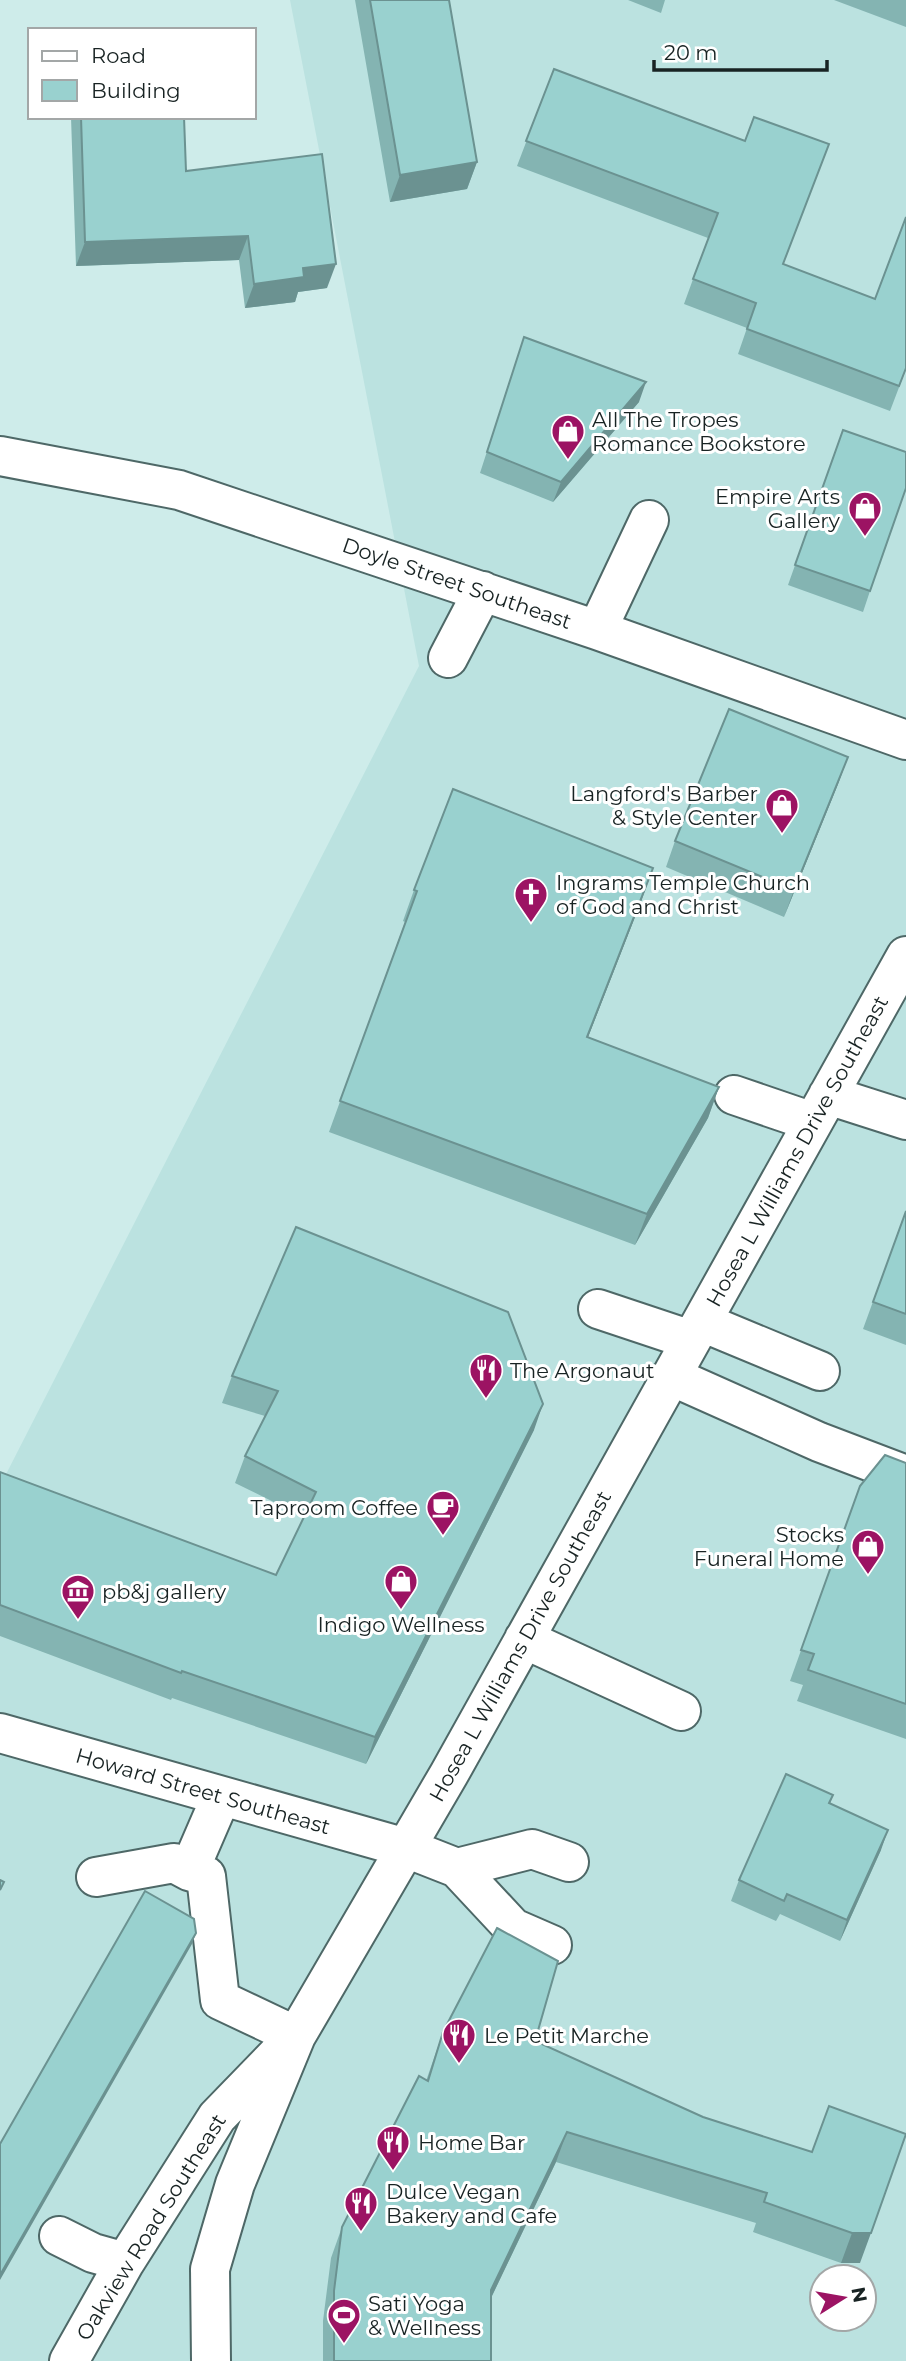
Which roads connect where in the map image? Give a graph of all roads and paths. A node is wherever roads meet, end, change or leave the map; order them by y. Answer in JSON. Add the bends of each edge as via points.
{"nodes":[{"id":1,"x":0,"y":456,"type":"edge"},
{"id":2,"x":649,"y":520,"type":"dead end"},
{"id":3,"x":483,"y":591,"type":"junction"},
{"id":4,"x":597,"y":630,"type":"junction"},
{"id":5,"x":448,"y":658,"type":"dead end"},
{"id":6,"x":906,"y":740,"type":"edge"},
{"id":7,"x":906,"y":956,"type":"edge"},
{"id":8,"x":734,"y":1095,"type":"dead end"},
{"id":9,"x":821,"y":1108,"type":"junction"},
{"id":10,"x":906,"y":1120,"type":"edge"},
{"id":11,"x":598,"y":1309,"type":"dead end"},
{"id":12,"x":696,"y":1331,"type":"junction"},
{"id":13,"x":820,"y":1371,"type":"dead end"},
{"id":14,"x":671,"y":1376,"type":"junction"},
{"id":15,"x":906,"y":1475,"type":"edge"},
{"id":16,"x":524,"y":1639,"type":"junction"},
{"id":17,"x":681,"y":1711,"type":"dead end"},
{"id":18,"x":0,"y":1733,"type":"edge"},
{"id":19,"x":221,"y":1797,"type":"junction"},
{"id":20,"x":406,"y":1848,"type":"junction"},
{"id":21,"x":569,"y":1862,"type":"dead end"},
{"id":22,"x":457,"y":1868,"type":"junction"},
{"id":23,"x":189,"y":1871,"type":"junction"},
{"id":24,"x":96,"y":1877,"type":"dead end"},
{"id":25,"x":552,"y":1945,"type":"dead end"},
{"id":26,"x":296,"y":2036,"type":"junction"},
{"id":27,"x":59,"y":2236,"type":"dead end"},
{"id":28,"x":125,"y":2262,"type":"junction"},
{"id":29,"x":69,"y":2361,"type":"edge"},
{"id":30,"x":211,"y":2361,"type":"edge"}],
"edges":[{"from":1,"to":3,"type":"street","name":"Doyle Street Southeast","via":[[179,490]]},
{"from":2,"to":4,"type":"street"},
{"from":3,"to":4,"type":"street","name":"Doyle Street Southeast"},
{"from":3,"to":5,"type":"street"},
{"from":4,"to":6,"type":"street","name":"Doyle Street Southeast"},
{"from":7,"to":9,"type":"street","name":"Hosea L Williams Drive Southeast"},
{"from":8,"to":9,"type":"street"},
{"from":9,"to":10,"type":"street"},
{"from":9,"to":12,"type":"street","name":"Hosea L Williams Drive Southeast"},
{"from":11,"to":12,"type":"street"},
{"from":12,"to":13,"type":"street"},
{"from":12,"to":14,"type":"street","name":"Hosea L Williams Drive Southeast"},
{"from":14,"to":15,"type":"street"},
{"from":14,"to":16,"type":"street","name":"Hosea L Williams Drive Southeast"},
{"from":16,"to":17,"type":"street"},
{"from":16,"to":20,"type":"street","name":"Hosea L Williams Drive Southeast"},
{"from":18,"to":19,"type":"street","name":"Howard Street Southeast"},
{"from":19,"to":20,"type":"street","name":"Howard Street Southeast"},
{"from":19,"to":23,"type":"street"},
{"from":20,"to":22,"type":"street","name":"Howard Street Southeast"},
{"from":20,"to":26,"type":"street","name":"Hosea L Williams Drive Southeast"},
{"from":21,"to":22,"type":"street","via":[[532,1849]]},
{"from":22,"to":25,"type":"street","via":[[513,1928]]},
{"from":23,"to":24,"type":"street","via":[[174,1863]]},
{"from":23,"to":26,"type":"street","via":[[206,1877],[220,2000]]},
{"from":26,"to":28,"type":"street","name":"Oakview Road Southeast","via":[[217,2117]]},
{"from":26,"to":30,"type":"street","name":"Hosea L Williams Drive Southeast","via":[[235,2183],[211,2269]]},
{"from":27,"to":28,"type":"street"},
{"from":28,"to":29,"type":"street","name":"Oakview Road Southeast"}]}
